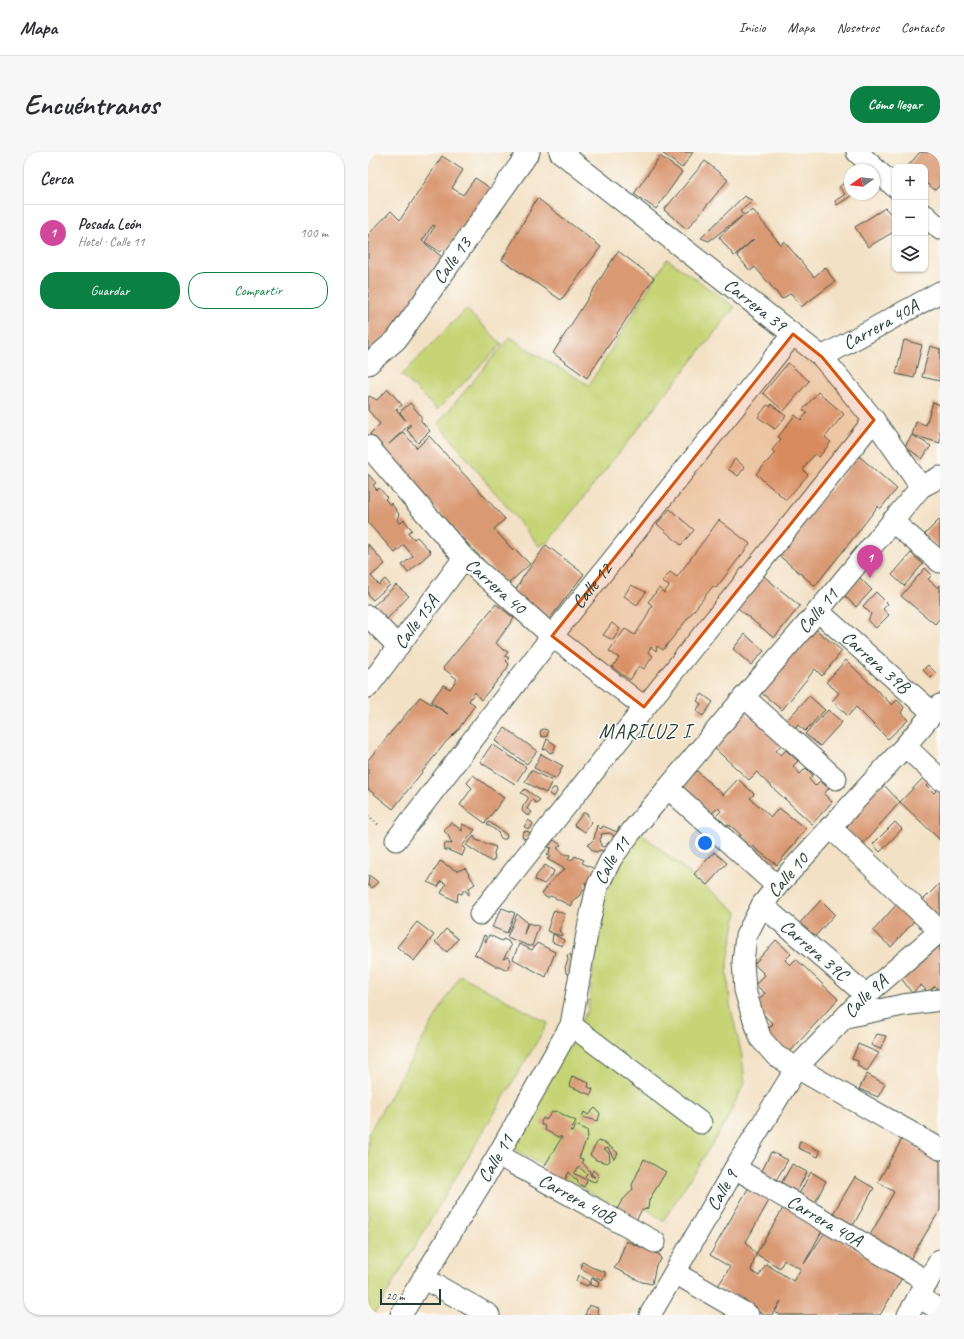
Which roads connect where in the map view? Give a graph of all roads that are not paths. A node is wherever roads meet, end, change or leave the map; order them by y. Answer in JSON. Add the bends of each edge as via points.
{"nodes":[{"id":1,"x":529,"y":152,"type":"edge"},
{"id":2,"x":560,"y":152,"type":"edge"},
{"id":3,"x":858,"y":152,"type":"edge"},
{"id":4,"x":892,"y":184,"type":"edge"},
{"id":5,"x":928,"y":218,"type":"edge"},
{"id":6,"x":940,"y":229,"type":"edge"},
{"id":7,"x":940,"y":292,"type":"edge"},
{"id":8,"x":793,"y":334,"type":"junction"},
{"id":9,"x":822,"y":357,"type":"junction"},
{"id":10,"x":368,"y":364,"type":"edge"},
{"id":11,"x":874,"y":420,"type":"junction"},
{"id":12,"x":368,"y":446,"type":"edge"},
{"id":13,"x":940,"y":477,"type":"edge"},
{"id":14,"x":922,"y":487,"type":"junction"},
{"id":15,"x":892,"y":522,"type":"junction"},
{"id":16,"x":464,"y":558,"type":"junction"},
{"id":17,"x":940,"y":562,"type":"edge"},
{"id":18,"x":818,"y":612,"type":"junction"},
{"id":19,"x":368,"y":616,"type":"edge"},
{"id":20,"x":552,"y":636,"type":"junction"},
{"id":21,"x":398,"y":646,"type":"junction"},
{"id":22,"x":368,"y":687,"type":"edge"},
{"id":23,"x":744,"y":697,"type":"junction"},
{"id":24,"x":644,"y":707,"type":"junction"},
{"id":25,"x":937,"y":709,"type":"edge"},
{"id":26,"x":905,"y":746,"type":"junction"},
{"id":27,"x":940,"y":779,"type":"edge"},
{"id":28,"x":836,"y":780,"type":"dead end"},
{"id":29,"x":668,"y":788,"type":"junction"},
{"id":30,"x":830,"y":827,"type":"junction"},
{"id":31,"x":396,"y":840,"type":"dead end"},
{"id":32,"x":777,"y":886,"type":"junction"},
{"id":33,"x":762,"y":906,"type":"junction"},
{"id":34,"x":480,"y":914,"type":"dead end"},
{"id":35,"x":940,"y":931,"type":"edge"},
{"id":36,"x":866,"y":996,"type":"junction"},
{"id":37,"x":940,"y":1000,"type":"edge"},
{"id":38,"x":846,"y":1017,"type":"junction"},
{"id":39,"x":571,"y":1025,"type":"junction"},
{"id":40,"x":797,"y":1068,"type":"junction"},
{"id":41,"x":701,"y":1123,"type":"dead end"},
{"id":42,"x":940,"y":1149,"type":"edge"},
{"id":43,"x":498,"y":1155,"type":"junction"},
{"id":44,"x":735,"y":1168,"type":"junction"},
{"id":45,"x":655,"y":1242,"type":"dead end"},
{"id":46,"x":940,"y":1260,"type":"edge"},
{"id":47,"x":675,"y":1274,"type":"junction"},
{"id":48,"x":423,"y":1278,"type":"junction"},
{"id":49,"x":920,"y":1285,"type":"junction"},
{"id":50,"x":940,"y":1310,"type":"edge"},
{"id":51,"x":401,"y":1315,"type":"edge"},
{"id":52,"x":489,"y":1315,"type":"edge"},
{"id":53,"x":650,"y":1315,"type":"edge"},
{"id":54,"x":748,"y":1315,"type":"edge"},
{"id":55,"x":908,"y":1315,"type":"edge"}],
"edges":[{"from":1,"to":10,"type":"street","name":"Calle 13","via":[[396,340]]},
{"from":2,"to":8,"type":"street","name":"Carrera 39"},
{"from":3,"to":4,"type":"street"},
{"from":5,"to":6,"type":"street"},
{"from":7,"to":9,"type":"street","name":"Carrera 40A"},
{"from":8,"to":9,"type":"street","name":"Carrera 39"},
{"from":8,"to":20,"type":"street","name":"Calle 12"},
{"from":9,"to":11,"type":"street","name":"Carrera 39"},
{"from":11,"to":14,"type":"street","name":"Carrera 39"},
{"from":11,"to":24,"type":"street"},
{"from":12,"to":16,"type":"street","name":"Carrera 40"},
{"from":13,"to":14,"type":"street","name":"Calle 11"},
{"from":14,"to":15,"type":"street","name":"Calle 11"},
{"from":15,"to":17,"type":"street"},
{"from":15,"to":18,"type":"street","name":"Calle 11"},
{"from":16,"to":20,"type":"street","name":"Carrera 40"},
{"from":16,"to":21,"type":"street","name":"Calle 15A"},
{"from":18,"to":23,"type":"street","name":"Calle 11"},
{"from":18,"to":25,"type":"street","name":"Carrera 39B"},
{"from":19,"to":21,"type":"street"},
{"from":20,"to":24,"type":"street","name":"Carrera 40"},
{"from":20,"to":31,"type":"street","name":"Calle 12"},
{"from":21,"to":22,"type":"street","name":"Calle 15A"},
{"from":23,"to":28,"type":"street"},
{"from":23,"to":29,"type":"street","name":"Calle 11"},
{"from":24,"to":34,"type":"street"},
{"from":25,"to":26,"type":"street","name":"Calle 10"},
{"from":26,"to":27,"type":"street"},
{"from":26,"to":30,"type":"street","name":"Calle 10"},
{"from":29,"to":32,"type":"street"},
{"from":29,"to":39,"type":"street","name":"Calle 11","via":[[611,859],[597,887]]},
{"from":30,"to":32,"type":"street","name":"Calle 10"},
{"from":30,"to":35,"type":"street"},
{"from":32,"to":33,"type":"street","name":"Calle 10"},
{"from":33,"to":36,"type":"street","name":"Carrera 39C"},
{"from":33,"to":40,"type":"street","name":"Calle 10","via":[[746,936],[743,962],[745,990],[761,1039],[776,1056]]},
{"from":35,"to":36,"type":"street","name":"Calle 9A"},
{"from":36,"to":38,"type":"street","name":"Calle 9A"},
{"from":37,"to":38,"type":"street"},
{"from":38,"to":40,"type":"street","name":"Calle 9A"},
{"from":39,"to":41,"type":"street"},
{"from":39,"to":43,"type":"street","name":"Calle 11"},
{"from":40,"to":42,"type":"street","name":"Calle 10"},
{"from":40,"to":44,"type":"street","name":"Calle 9"},
{"from":43,"to":45,"type":"street","name":"Carrera 40B"},
{"from":43,"to":48,"type":"street","name":"Calle 11"},
{"from":44,"to":47,"type":"street","name":"Calle 9"},
{"from":44,"to":49,"type":"street","name":"Carrera 40A"},
{"from":46,"to":49,"type":"street"},
{"from":47,"to":53,"type":"street","name":"Calle 9"},
{"from":47,"to":54,"type":"street"},
{"from":48,"to":51,"type":"street","name":"Calle 11"},
{"from":48,"to":52,"type":"street"},
{"from":49,"to":50,"type":"street","name":"Carrera 40A"},
{"from":49,"to":55,"type":"street"}]}
